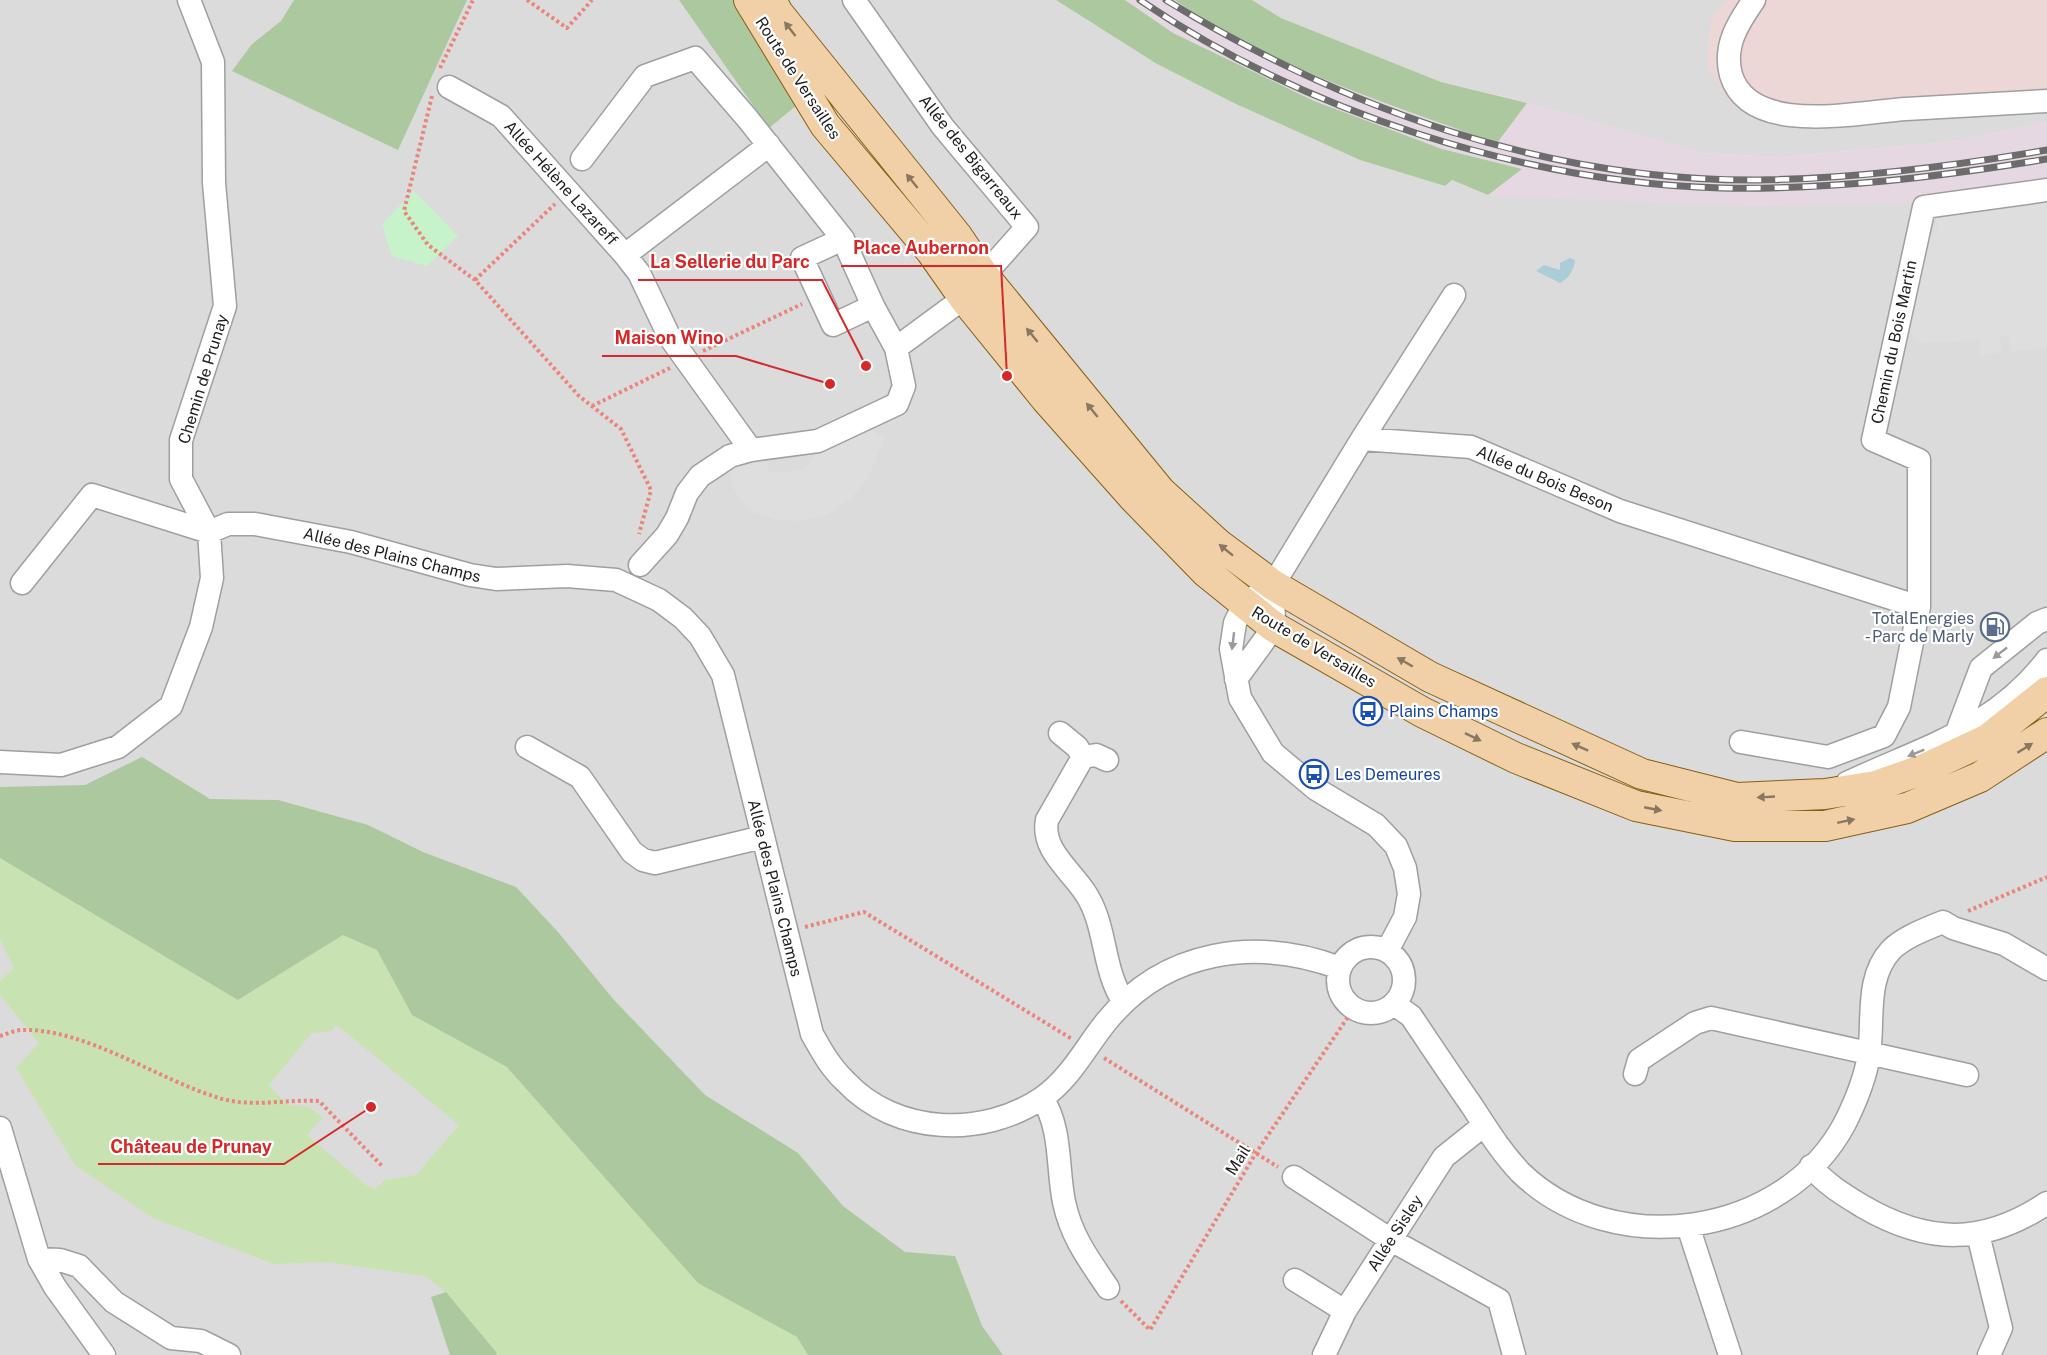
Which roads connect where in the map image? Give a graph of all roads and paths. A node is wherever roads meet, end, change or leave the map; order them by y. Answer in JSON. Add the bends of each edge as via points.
{"nodes":[{"id":1,"x":189,"y":0,"type":"edge"},
{"id":2,"x":473,"y":0,"type":"edge"},
{"id":3,"x":527,"y":0,"type":"edge"},
{"id":4,"x":592,"y":0,"type":"edge"},
{"id":5,"x":749,"y":0,"type":"edge"},
{"id":6,"x":771,"y":0,"type":"edge"},
{"id":7,"x":854,"y":0,"type":"edge"},
{"id":8,"x":1754,"y":0,"type":"edge"},
{"id":9,"x":440,"y":85,"type":"junction"},
{"id":10,"x":2047,"y":101,"type":"edge"},
{"id":11,"x":770,"y":146,"type":"junction"},
{"id":12,"x":582,"y":159,"type":"dead end"},
{"id":13,"x":2047,"y":190,"type":"edge"},
{"id":14,"x":569,"y":191,"type":"junction"},
{"id":15,"x":843,"y":239,"type":"junction"},
{"id":16,"x":625,"y":255,"type":"junction"},
{"id":17,"x":984,"y":276,"type":"junction"},
{"id":18,"x":475,"y":280,"type":"junction"},
{"id":19,"x":1454,"y":295,"type":"dead end"},
{"id":20,"x":819,"y":296,"type":"junction"},
{"id":21,"x":964,"y":298,"type":"junction"},
{"id":22,"x":873,"y":306,"type":"junction"},
{"id":23,"x":720,"y":341,"type":"dead end"},
{"id":24,"x":896,"y":348,"type":"junction"},
{"id":25,"x":687,"y":360,"type":"junction"},
{"id":26,"x":592,"y":406,"type":"junction"},
{"id":27,"x":1362,"y":439,"type":"junction"},
{"id":28,"x":751,"y":450,"type":"junction"},
{"id":29,"x":209,"y":532,"type":"junction"},
{"id":30,"x":643,"y":561,"type":"joint"},
{"id":31,"x":1276,"y":580,"type":"junction"},
{"id":32,"x":22,"y":583,"type":"dead end"},
{"id":33,"x":1244,"y":604,"type":"junction"},
{"id":34,"x":1919,"y":607,"type":"junction"},
{"id":35,"x":2047,"y":619,"type":"edge"},
{"id":36,"x":1274,"y":627,"type":"junction"},
{"id":37,"x":2047,"y":660,"type":"edge"},
{"id":38,"x":1236,"y":679,"type":"junction"},
{"id":39,"x":2047,"y":692,"type":"edge"},
{"id":40,"x":1060,"y":733,"type":"dead end"},
{"id":41,"x":2047,"y":733,"type":"edge"},
{"id":42,"x":1955,"y":737,"type":"junction"},
{"id":43,"x":1741,"y":742,"type":"dead end"},
{"id":44,"x":527,"y":747,"type":"dead end"},
{"id":45,"x":1083,"y":756,"type":"junction"},
{"id":46,"x":1107,"y":760,"type":"dead end"},
{"id":47,"x":0,"y":762,"type":"edge"},
{"id":48,"x":1825,"y":794,"type":"junction"},
{"id":49,"x":763,"y":837,"type":"junction"},
{"id":50,"x":2047,"y":877,"type":"edge"},
{"id":51,"x":1943,"y":922,"type":"junction"},
{"id":52,"x":785,"y":931,"type":"junction"},
{"id":53,"x":1387,"y":951,"type":"junction"},
{"id":54,"x":1340,"y":968,"type":"junction"},
{"id":55,"x":2047,"y":969,"type":"edge"},
{"id":56,"x":1124,"y":1002,"type":"junction"},
{"id":57,"x":1394,"y":1004,"type":"junction"},
{"id":58,"x":1354,"y":1008,"type":"junction"},
{"id":59,"x":0,"y":1036,"type":"edge"},
{"id":60,"x":1087,"y":1048,"type":"junction"},
{"id":61,"x":1869,"y":1054,"type":"junction"},
{"id":62,"x":1635,"y":1074,"type":"dead end"},
{"id":63,"x":1967,"y":1075,"type":"dead end"},
{"id":64,"x":1042,"y":1098,"type":"junction"},
{"id":65,"x":1484,"y":1125,"type":"junction"},
{"id":66,"x":0,"y":1128,"type":"edge"},
{"id":67,"x":1256,"y":1153,"type":"junction"},
{"id":68,"x":382,"y":1166,"type":"dead end"},
{"id":69,"x":1811,"y":1167,"type":"junction"},
{"id":70,"x":1294,"y":1177,"type":"joint"},
{"id":71,"x":2047,"y":1203,"type":"edge"},
{"id":72,"x":1688,"y":1226,"type":"junction"},
{"id":73,"x":1978,"y":1234,"type":"junction"},
{"id":74,"x":1390,"y":1240,"type":"junction"},
{"id":75,"x":39,"y":1259,"type":"junction"},
{"id":76,"x":1295,"y":1280,"type":"dead end"},
{"id":77,"x":1108,"y":1288,"type":"joint"},
{"id":78,"x":1345,"y":1311,"type":"junction"},
{"id":79,"x":104,"y":1355,"type":"edge"},
{"id":80,"x":229,"y":1355,"type":"edge"},
{"id":81,"x":1324,"y":1355,"type":"edge"},
{"id":82,"x":1514,"y":1355,"type":"edge"},
{"id":83,"x":1730,"y":1355,"type":"edge"},
{"id":84,"x":1989,"y":1355,"type":"edge"}],
"edges":[{"from":1,"to":29,"type":"street","name":"Chemin de Prunay","via":[[213,62],[214,183],[225,306],[181,440],[181,479]]},
{"from":2,"to":9,"type":"path"},
{"from":3,"to":4,"type":"path","via":[[567,28]]},
{"from":5,"to":21,"type":"main road","name":"Route de Versailles","via":[[825,125],[931,251]]},
{"from":17,"to":6,"type":"main road","name":"Route de Versailles","one_way":true,"via":[[957,236],[848,103]]},
{"from":7,"to":17,"type":"street","name":"Allée des Bigarreaux","via":[[943,127],[1027,226]]},
{"from":8,"to":10,"type":"street","via":[[1731,40],[1730,72],[1737,91],[1762,108],[1785,115],[1825,116]]},
{"from":9,"to":14,"type":"street","name":"Allée Hélène Lazareff","via":[[501,116]]},
{"from":9,"to":18,"type":"path","via":[[404,211],[428,245]]},
{"from":11,"to":12,"type":"street","via":[[695,58],[690,58],[645,76]]},
{"from":11,"to":15,"type":"street"},
{"from":11,"to":16,"type":"street"},
{"from":13,"to":34,"type":"street","name":"Chemin du Bois Martin","via":[[1924,207],[1873,441],[1920,460]]},
{"from":14,"to":16,"type":"street","name":"Allée Hélène Lazareff"},
{"from":14,"to":18,"type":"path"},
{"from":15,"to":20,"type":"street","via":[[802,258]]},
{"from":15,"to":22,"type":"street"},
{"from":16,"to":25,"type":"street","name":"Allée Hélène Lazareff","via":[[639,273],[669,336]]},
{"from":17,"to":21,"type":"street","name":"Allée des Bigarreaux"},
{"from":31,"to":17,"type":"main road","name":"Route de Versailles","one_way":true,"via":[[1218,544],[1160,491]]},
{"from":18,"to":26,"type":"path"},
{"from":19,"to":27,"type":"street"},
{"from":20,"to":22,"type":"street","via":[[833,325]]},
{"from":20,"to":23,"type":"path"},
{"from":21,"to":24,"type":"street","name":"Allée des Bigarreaux"},
{"from":21,"to":33,"type":"main road","name":"Route de Versailles","via":[[1134,498],[1206,573]]},
{"from":22,"to":24,"type":"street"},
{"from":24,"to":28,"type":"street","via":[[904,378],[897,404],[818,441]]},
{"from":25,"to":26,"type":"path"},
{"from":25,"to":28,"type":"street","name":"Allée Hélène Lazareff"},
{"from":26,"to":30,"type":"path","via":[[621,429],[651,490],[634,550]]},
{"from":27,"to":31,"type":"street"},
{"from":27,"to":34,"type":"street","name":"Allée du Bois Beson","via":[[1472,447],[1620,511]]},
{"from":28,"to":30,"type":"street","via":[[730,456],[700,476],[687,493],[672,526]]},
{"from":29,"to":32,"type":"street","via":[[92,495]]},
{"from":29,"to":47,"type":"street","name":"Chemin de Prunay","via":[[212,578],[201,627],[171,706],[118,747],[61,765]]},
{"from":29,"to":49,"type":"street","name":"Allée des Plains Champs","via":[[228,524],[255,524],[351,542],[470,575],[496,579],[567,576],[616,580],[659,600],[700,636],[723,675]]},
{"from":31,"to":33,"type":"street"},
{"from":31,"to":36,"type":"street"},
{"from":48,"to":31,"type":"main road","name":"Route de Versailles","one_way":true,"via":[[1737,798],[1642,774],[1430,677],[1337,622]]},
{"from":33,"to":36,"type":"main road","name":"Route de Versailles"},
{"from":33,"to":38,"type":"street","one_way":true,"via":[[1235,623],[1231,649]]},
{"from":34,"to":43,"type":"street","name":"Chemin du Bois Martin","via":[[1899,707],[1884,736],[1827,757]]},
{"from":35,"to":42,"type":"street","one_way":true,"via":[[1981,668]]},
{"from":36,"to":38,"type":"street"},
{"from":36,"to":41,"type":"main road","name":"Route de Versailles","one_way":true,"via":[[1422,712],[1516,758],[1636,806],[1735,826],[1825,826],[1907,808],[1980,777]]},
{"from":37,"to":42,"type":"street","name":"Route de Versailles","via":[[1998,709]]},
{"from":38,"to":53,"type":"street","via":[[1240,698],[1273,753],[1316,789],[1376,825],[1396,846],[1406,868],[1409,894],[1405,917]]},
{"from":39,"to":48,"type":"main road","name":"Route de Versailles","via":[[1988,740],[1876,786]]},
{"from":40,"to":45,"type":"street"},
{"from":42,"to":48,"type":"street","name":"Route de Versailles","one_way":true},
{"from":44,"to":49,"type":"street","via":[[580,777],[632,852],[643,860],[661,862]]},
{"from":45,"to":46,"type":"street","via":[[1096,754]]},
{"from":45,"to":56,"type":"street","via":[[1047,820],[1047,843],[1087,894]]},
{"from":49,"to":52,"type":"street","name":"Allée des Plains Champs"},
{"from":50,"to":51,"type":"path"},
{"from":51,"to":55,"type":"street","via":[[2004,944]]},
{"from":51,"to":61,"type":"street","via":[[1918,932],[1891,950],[1881,967],[1871,1005]]},
{"from":52,"to":60,"type":"path","via":[[864,912]]},
{"from":52,"to":64,"type":"street","name":"Allée des Plains Champs","via":[[812,1034],[833,1068],[870,1102],[897,1116],[957,1126],[1016,1113]]},
{"from":53,"to":54,"type":"street","via":[[1360,949]]},
{"from":53,"to":57,"type":"street","via":[[1395,957],[1404,976]]},
{"from":54,"to":56,"type":"street","name":"Allée des Plains Champs","via":[[1278,951],[1214,956],[1174,970]]},
{"from":54,"to":58,"type":"street","via":[[1340,990]]},
{"from":56,"to":60,"type":"street","name":"Allée des Plains Champs"},
{"from":57,"to":58,"type":"street","via":[[1370,1013]]},
{"from":57,"to":65,"type":"street","via":[[1411,1016]]},
{"from":58,"to":67,"type":"path","name":"Mail"},
{"from":59,"to":68,"type":"path","via":[[21,1030],[61,1035],[221,1099],[261,1104],[294,1099],[319,1101]]},
{"from":60,"to":64,"type":"street","name":"Allée des Plains Champs","via":[[1074,1067]]},
{"from":60,"to":67,"type":"path"},
{"from":61,"to":62,"type":"street","via":[[1711,1018],[1695,1023],[1639,1060]]},
{"from":61,"to":63,"type":"street"},
{"from":61,"to":69,"type":"street","via":[[1843,1126]]},
{"from":64,"to":77,"type":"street","via":[[1057,1136],[1068,1221],[1077,1243]]},
{"from":65,"to":72,"type":"street","via":[[1521,1172],[1570,1207],[1627,1226]]},
{"from":65,"to":74,"type":"street","name":"Allée Sisley","via":[[1444,1157]]},
{"from":66,"to":75,"type":"street"},
{"from":67,"to":70,"type":"path"},
{"from":67,"to":77,"type":"path","name":"Mail","via":[[1149,1330]]},
{"from":69,"to":72,"type":"street","via":[[1767,1200],[1742,1212]]},
{"from":69,"to":73,"type":"street","via":[[1853,1200],[1901,1227],[1943,1235]]},
{"from":70,"to":74,"type":"street"},
{"from":71,"to":73,"type":"street","via":[[2027,1217]]},
{"from":72,"to":83,"type":"street"},
{"from":73,"to":84,"type":"street","via":[[2001,1328]]},
{"from":74,"to":78,"type":"street","name":"Allée Sisley"},
{"from":74,"to":82,"type":"street","via":[[1499,1300]]},
{"from":75,"to":79,"type":"street","via":[[60,1296]]},
{"from":75,"to":80,"type":"street","via":[[79,1266],[114,1302],[171,1338],[201,1341]]},
{"from":76,"to":78,"type":"street"},
{"from":78,"to":81,"type":"street","name":"Allée Sisley"}]}
